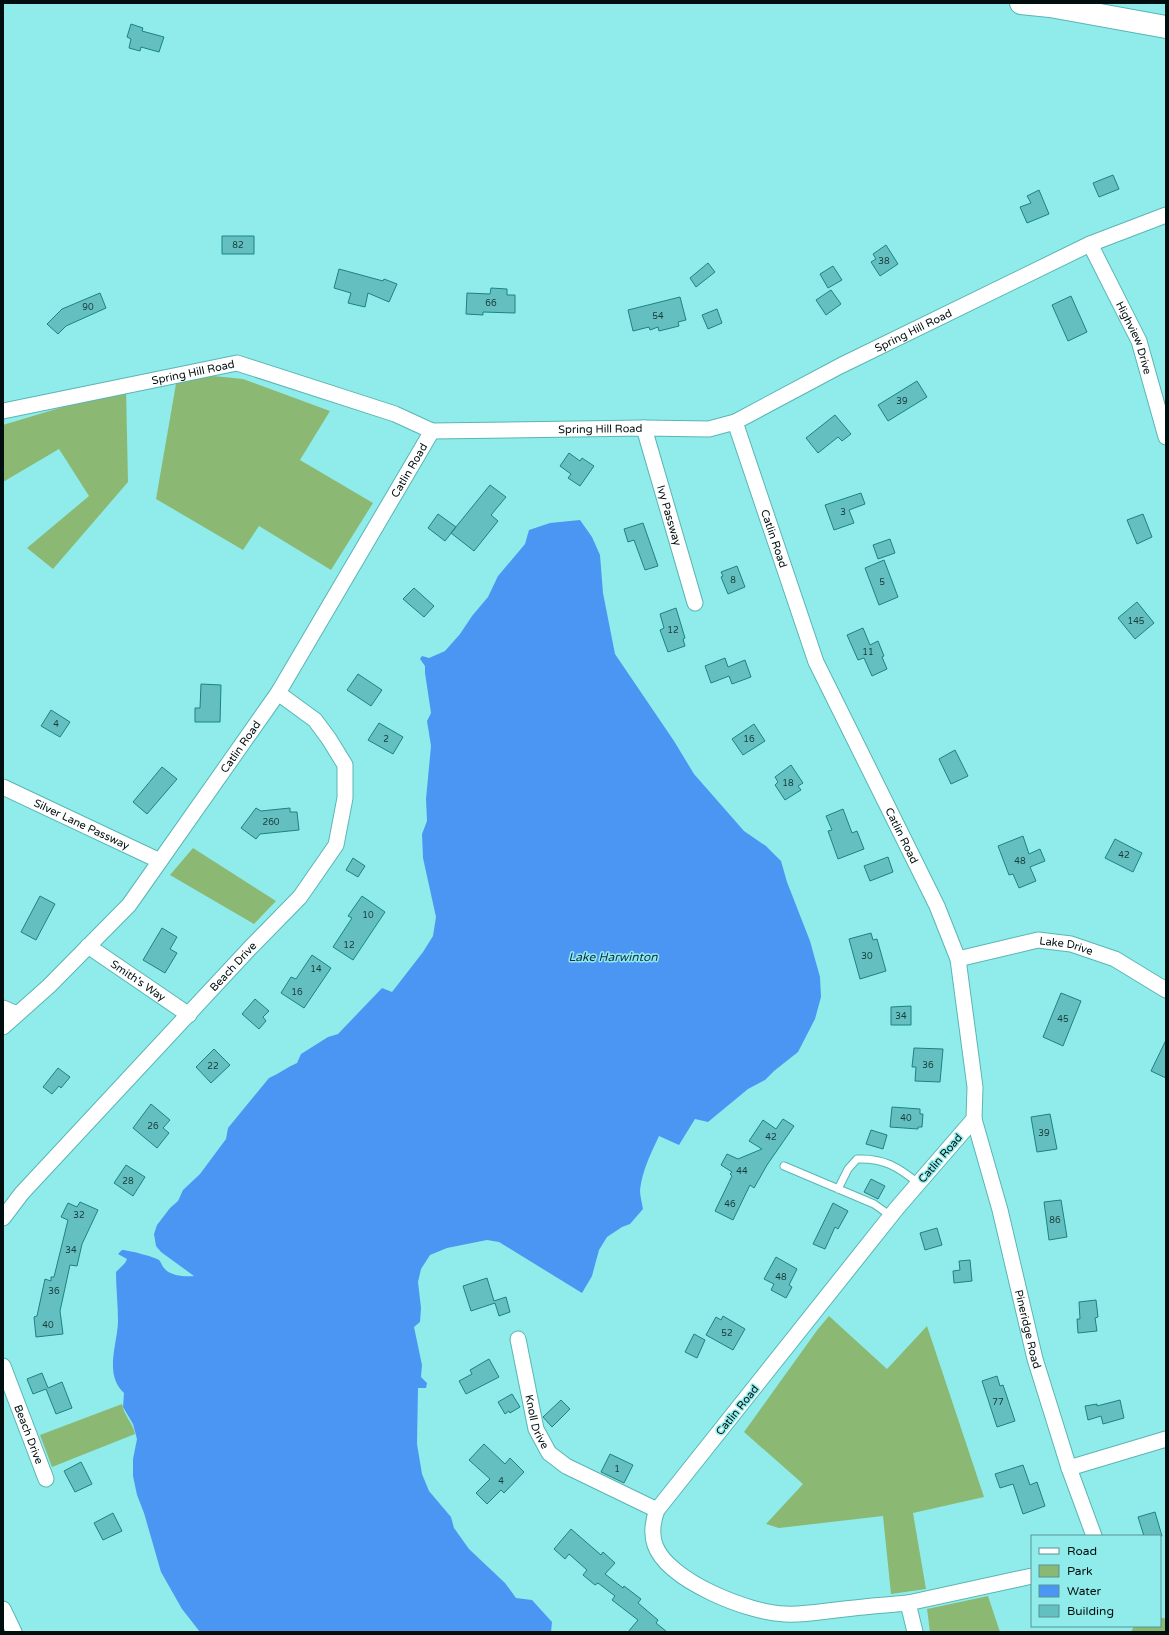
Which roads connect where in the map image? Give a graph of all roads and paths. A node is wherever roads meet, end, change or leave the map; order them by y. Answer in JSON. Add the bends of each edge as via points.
{"nodes":[{"id":1,"x":1021,"y":3,"type":"edge"},
{"id":2,"x":1166,"y":27,"type":"edge"},
{"id":3,"x":1166,"y":215,"type":"edge"},
{"id":4,"x":1090,"y":244,"type":"junction"},
{"id":5,"x":3,"y":411,"type":"edge"},
{"id":6,"x":735,"y":422,"type":"junction"},
{"id":7,"x":644,"y":428,"type":"junction"},
{"id":8,"x":432,"y":431,"type":"junction"},
{"id":9,"x":1166,"y":437,"type":"edge"},
{"id":10,"x":695,"y":603,"type":"dead end"},
{"id":11,"x":278,"y":693,"type":"junction"},
{"id":12,"x":3,"y":787,"type":"edge"},
{"id":13,"x":160,"y":861,"type":"junction"},
{"id":14,"x":88,"y":946,"type":"junction"},
{"id":15,"x":958,"y":959,"type":"junction"},
{"id":16,"x":1166,"y":990,"type":"edge"},
{"id":17,"x":3,"y":1008,"type":"edge"},
{"id":18,"x":17,"y":1014,"type":"junction"},
{"id":19,"x":189,"y":1015,"type":"junction"},
{"id":20,"x":3,"y":1027,"type":"edge"},
{"id":21,"x":974,"y":1119,"type":"junction"},
{"id":22,"x":784,"y":1166,"type":"dead end"},
{"id":23,"x":918,"y":1183,"type":"junction"},
{"id":24,"x":838,"y":1189,"type":"junction"},
{"id":25,"x":891,"y":1216,"type":"junction"},
{"id":26,"x":3,"y":1218,"type":"edge"},
{"id":27,"x":518,"y":1339,"type":"dead end"},
{"id":28,"x":3,"y":1366,"type":"edge"},
{"id":29,"x":1166,"y":1439,"type":"edge"},
{"id":30,"x":1069,"y":1468,"type":"junction"},
{"id":31,"x":46,"y":1479,"type":"dead end"},
{"id":32,"x":657,"y":1510,"type":"junction"},
{"id":33,"x":1094,"y":1535,"type":"edge"},
{"id":34,"x":1031,"y":1576,"type":"edge"},
{"id":35,"x":908,"y":1603,"type":"junction"},
{"id":36,"x":3,"y":1609,"type":"edge"},
{"id":37,"x":14,"y":1632,"type":"edge"},
{"id":38,"x":915,"y":1632,"type":"edge"}],
"edges":[{"from":1,"to":2,"type":"main road"},
{"from":3,"to":4,"type":"street","name":"Spring Hill Road"},
{"from":4,"to":6,"type":"street","name":"Spring Hill Road","via":[[840,366]]},
{"from":4,"to":9,"type":"street","name":"Highview Drive","via":[[1139,341]]},
{"from":5,"to":8,"type":"street","name":"Spring Hill Road","via":[[237,363],[395,414]]},
{"from":6,"to":7,"type":"street","name":"Spring Hill Road","via":[[709,429]]},
{"from":6,"to":15,"type":"street","name":"Catlin Road","via":[[816,662],[937,906]]},
{"from":7,"to":8,"type":"street","name":"Spring Hill Road"},
{"from":7,"to":10,"type":"street","name":"Ivy Passway"},
{"from":8,"to":11,"type":"street","name":"Catlin Road"},
{"from":11,"to":13,"type":"street","name":"Catlin Road"},
{"from":11,"to":19,"type":"street","name":"Beach Drive","via":[[315,720],[345,765],[345,798],[336,844],[300,897]]},
{"from":12,"to":13,"type":"street","name":"Silver Lane Passway"},
{"from":13,"to":14,"type":"street","name":"Catlin Road","via":[[129,905]]},
{"from":14,"to":18,"type":"street","name":"Catlin Road","via":[[50,986]]},
{"from":14,"to":19,"type":"street","name":"Smith's Way"},
{"from":15,"to":16,"type":"street","name":"Lake Drive","via":[[1038,940],[1071,944],[1116,959]]},
{"from":15,"to":21,"type":"street","name":"Catlin Road","via":[[975,1087]]},
{"from":17,"to":18,"type":"street"},
{"from":18,"to":20,"type":"street","name":"Catlin Road"},
{"from":19,"to":26,"type":"street","name":"Beach Drive","via":[[22,1193]]},
{"from":21,"to":23,"type":"street","name":"Catlin Road"},
{"from":21,"to":30,"type":"street","name":"Pineridge Road","via":[[1000,1210],[1035,1359]]},
{"from":22,"to":24,"type":"lane"},
{"from":23,"to":24,"type":"lane","via":[[888,1162],[869,1158],[858,1159],[848,1170]]},
{"from":23,"to":25,"type":"street","name":"Catlin Road"},
{"from":24,"to":25,"type":"lane","via":[[874,1204]]},
{"from":25,"to":32,"type":"street","name":"Catlin Road"},
{"from":27,"to":32,"type":"street","name":"Knoll Drive","via":[[536,1429],[549,1453],[566,1466]]},
{"from":28,"to":31,"type":"street","name":"Beach Drive"},
{"from":29,"to":30,"type":"street"},
{"from":30,"to":33,"type":"street","name":"Pineridge Road"},
{"from":32,"to":35,"type":"street","name":"Catlin Road","via":[[653,1521],[655,1545],[664,1560],[698,1586],[740,1605],[761,1611],[806,1614]]},
{"from":34,"to":35,"type":"street"},
{"from":35,"to":38,"type":"street"},
{"from":36,"to":37,"type":"street"}]}
